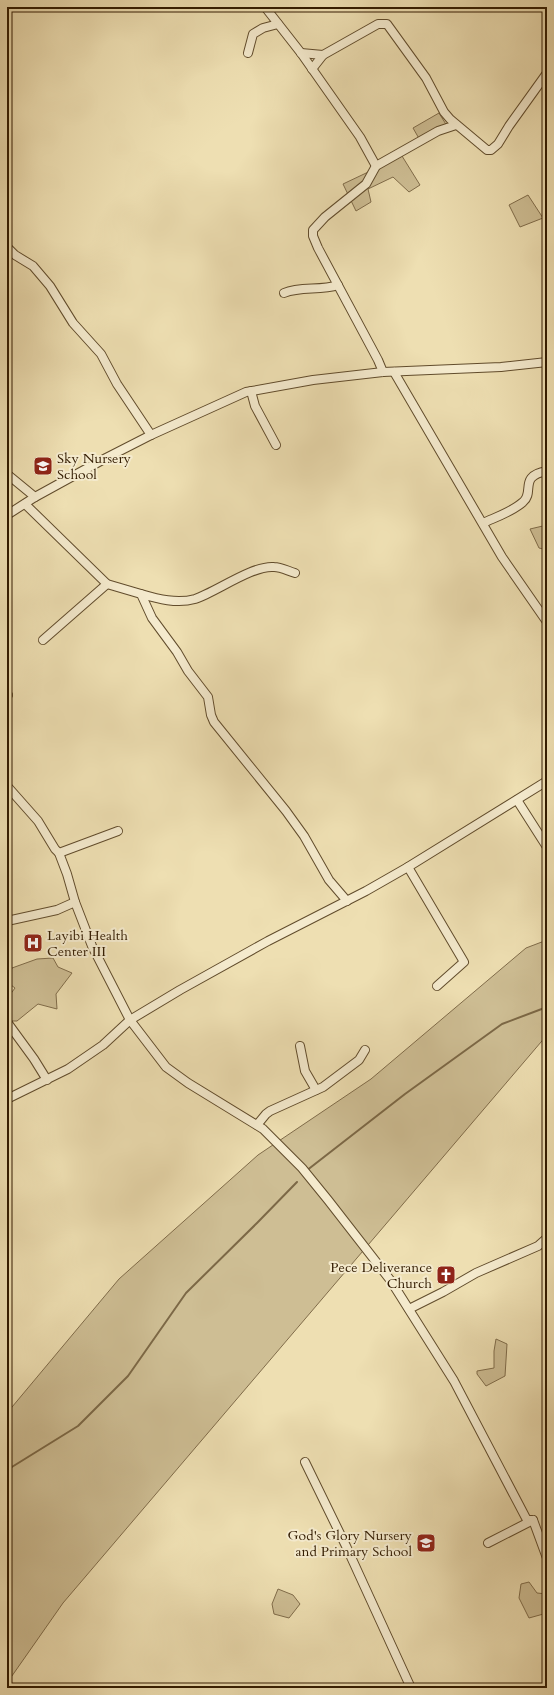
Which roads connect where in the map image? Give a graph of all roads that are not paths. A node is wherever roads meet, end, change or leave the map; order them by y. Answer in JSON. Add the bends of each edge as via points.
{"nodes":[{"id":1,"x":265,"y":7,"type":"edge"},
{"id":2,"x":278,"y":24,"type":"junction"},
{"id":3,"x":248,"y":53,"type":"dead end"},
{"id":4,"x":301,"y":53,"type":"junction"},
{"id":5,"x":323,"y":55,"type":"junction"},
{"id":6,"x":312,"y":69,"type":"junction"},
{"id":7,"x":547,"y":73,"type":"edge"},
{"id":8,"x":456,"y":125,"type":"junction"},
{"id":9,"x":376,"y":166,"type":"junction"},
{"id":10,"x":7,"y":247,"type":"edge"},
{"id":11,"x":338,"y":285,"type":"junction"},
{"id":12,"x":284,"y":293,"type":"dead end"},
{"id":13,"x":547,"y":362,"type":"edge"},
{"id":14,"x":382,"y":372,"type":"junction"},
{"id":15,"x":394,"y":372,"type":"junction"},
{"id":16,"x":251,"y":391,"type":"junction"},
{"id":17,"x":151,"y":435,"type":"junction"},
{"id":18,"x":276,"y":445,"type":"dead end"},
{"id":19,"x":547,"y":471,"type":"edge"},
{"id":20,"x":7,"y":474,"type":"edge"},
{"id":21,"x":35,"y":497,"type":"junction"},
{"id":22,"x":25,"y":504,"type":"junction"},
{"id":23,"x":7,"y":515,"type":"edge"},
{"id":24,"x":483,"y":523,"type":"junction"},
{"id":25,"x":294,"y":573,"type":"dead end"},
{"id":26,"x":107,"y":584,"type":"junction"},
{"id":27,"x":141,"y":594,"type":"junction"},
{"id":28,"x":547,"y":622,"type":"edge"},
{"id":29,"x":43,"y":640,"type":"dead end"},
{"id":30,"x":547,"y":781,"type":"edge"},
{"id":31,"x":7,"y":786,"type":"edge"},
{"id":32,"x":517,"y":800,"type":"junction"},
{"id":33,"x":118,"y":831,"type":"dead end"},
{"id":34,"x":547,"y":847,"type":"edge"},
{"id":35,"x":59,"y":853,"type":"junction"},
{"id":36,"x":408,"y":867,"type":"junction"},
{"id":37,"x":346,"y":901,"type":"junction"},
{"id":38,"x":75,"y":902,"type":"junction"},
{"id":39,"x":7,"y":921,"type":"edge"},
{"id":40,"x":437,"y":986,"type":"dead end"},
{"id":41,"x":130,"y":1020,"type":"junction"},
{"id":42,"x":7,"y":1022,"type":"edge"},
{"id":43,"x":300,"y":1046,"type":"dead end"},
{"id":44,"x":365,"y":1050,"type":"dead end"},
{"id":45,"x":47,"y":1080,"type":"junction"},
{"id":46,"x":316,"y":1090,"type":"junction"},
{"id":47,"x":7,"y":1099,"type":"edge"},
{"id":48,"x":257,"y":1125,"type":"junction"},
{"id":49,"x":547,"y":1238,"type":"edge"},
{"id":50,"x":409,"y":1309,"type":"junction"},
{"id":51,"x":305,"y":1462,"type":"dead end"},
{"id":52,"x":533,"y":1520,"type":"junction"},
{"id":53,"x":488,"y":1543,"type":"dead end"},
{"id":54,"x":547,"y":1558,"type":"edge"},
{"id":55,"x":411,"y":1688,"type":"edge"}],
"edges":[{"from":1,"to":2,"type":"street"},
{"from":2,"to":3,"type":"street","via":[[253,34]]},
{"from":2,"to":4,"type":"street"},
{"from":4,"to":5,"type":"street"},
{"from":4,"to":6,"type":"street"},
{"from":5,"to":6,"type":"street"},
{"from":5,"to":8,"type":"street","via":[[378,24],[387,24],[426,78],[444,112]]},
{"from":6,"to":9,"type":"street","via":[[360,137]]},
{"from":7,"to":8,"type":"street","via":[[494,149],[487,150]]},
{"from":8,"to":9,"type":"street","via":[[438,131]]},
{"from":9,"to":11,"type":"street","via":[[366,184],[313,230],[318,248]]},
{"from":10,"to":17,"type":"street","via":[[33,266],[46,281],[73,323],[101,354],[117,384]]},
{"from":11,"to":12,"type":"street"},
{"from":11,"to":14,"type":"street"},
{"from":13,"to":15,"type":"street"},
{"from":14,"to":15,"type":"street"},
{"from":14,"to":16,"type":"street"},
{"from":15,"to":24,"type":"street"},
{"from":16,"to":17,"type":"street"},
{"from":16,"to":18,"type":"street","via":[[255,406]]},
{"from":17,"to":21,"type":"street"},
{"from":19,"to":24,"type":"street","via":[[538,473],[528,483],[524,502]]},
{"from":20,"to":21,"type":"street"},
{"from":21,"to":22,"type":"street"},
{"from":22,"to":23,"type":"street"},
{"from":22,"to":26,"type":"street"},
{"from":24,"to":28,"type":"street","via":[[502,557]]},
{"from":25,"to":27,"type":"street","via":[[280,568],[265,568],[195,599],[159,600]]},
{"from":26,"to":27,"type":"street"},
{"from":26,"to":29,"type":"street"},
{"from":27,"to":37,"type":"street","via":[[152,618],[208,697],[214,722],[286,811],[304,836],[329,880]]},
{"from":30,"to":32,"type":"street"},
{"from":31,"to":35,"type":"street","via":[[38,821]]},
{"from":32,"to":34,"type":"street"},
{"from":32,"to":36,"type":"street"},
{"from":33,"to":35,"type":"street"},
{"from":35,"to":38,"type":"street"},
{"from":36,"to":37,"type":"street"},
{"from":36,"to":40,"type":"street","via":[[464,962]]},
{"from":37,"to":41,"type":"street","via":[[222,966]]},
{"from":38,"to":39,"type":"street","via":[[57,910]]},
{"from":38,"to":41,"type":"street","via":[[92,946]]},
{"from":41,"to":45,"type":"street","via":[[103,1045]]},
{"from":41,"to":48,"type":"street","via":[[156,1055],[178,1076]]},
{"from":42,"to":45,"type":"street"},
{"from":43,"to":46,"type":"street","via":[[306,1071]]},
{"from":44,"to":46,"type":"street","via":[[359,1060]]},
{"from":45,"to":47,"type":"street"},
{"from":46,"to":48,"type":"street","via":[[270,1111]]},
{"from":48,"to":50,"type":"street","via":[[286,1151],[328,1200],[387,1276]]},
{"from":49,"to":50,"type":"street","via":[[538,1246],[476,1273]]},
{"from":50,"to":52,"type":"street","via":[[454,1381],[527,1520]]},
{"from":51,"to":55,"type":"street"},
{"from":52,"to":53,"type":"street"},
{"from":52,"to":54,"type":"street"}]}
